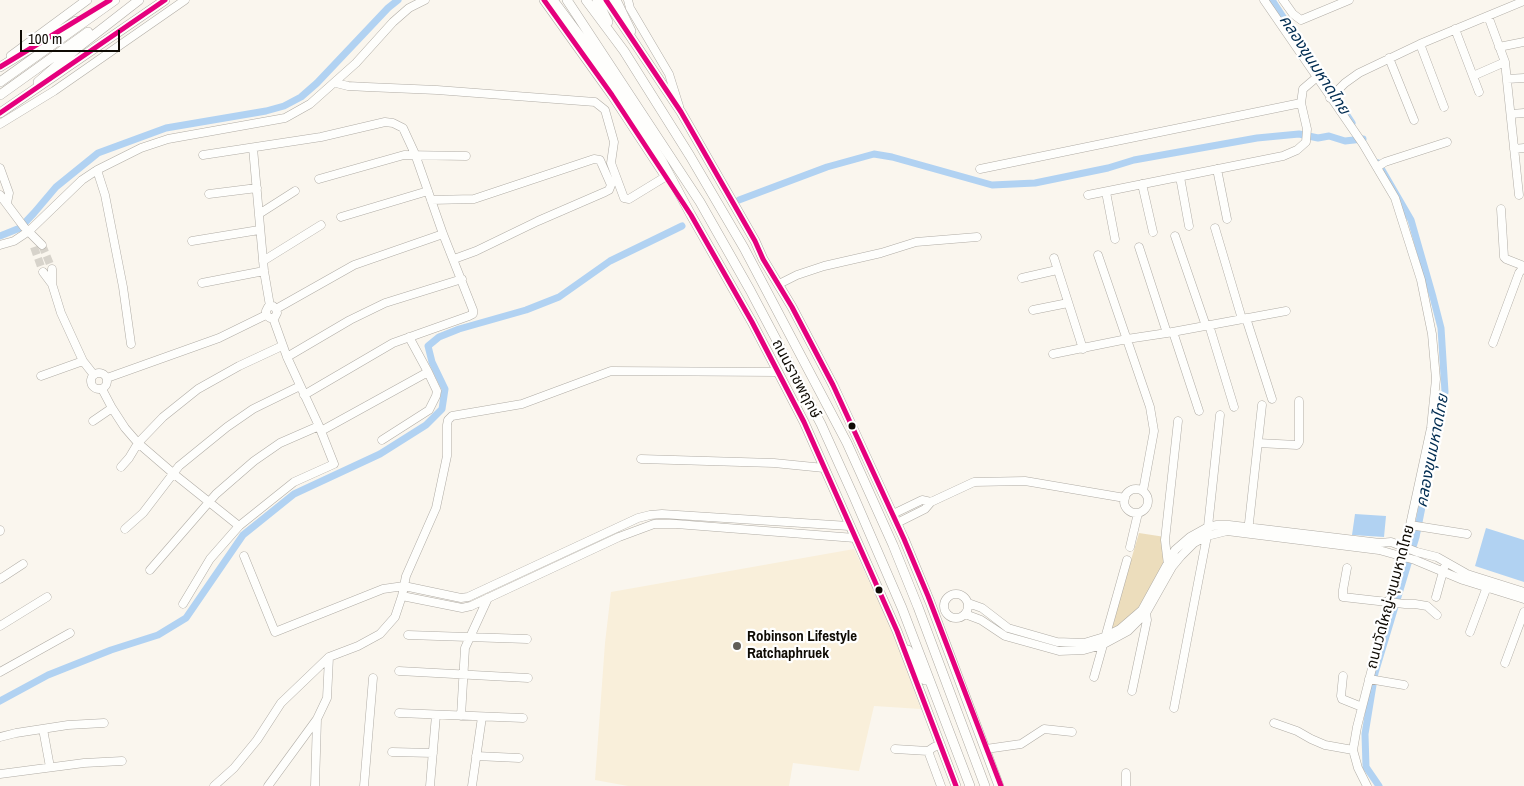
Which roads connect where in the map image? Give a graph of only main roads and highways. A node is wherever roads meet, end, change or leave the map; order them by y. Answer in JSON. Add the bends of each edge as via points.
{"nodes":[{"id":1,"x":77,"y":0,"type":"edge"},
{"id":2,"x":88,"y":0,"type":"edge"},
{"id":3,"x":110,"y":0,"type":"edge"},
{"id":4,"x":115,"y":0,"type":"edge"},
{"id":5,"x":133,"y":0,"type":"edge"},
{"id":6,"x":139,"y":0,"type":"edge"},
{"id":7,"x":165,"y":0,"type":"edge"},
{"id":8,"x":544,"y":0,"type":"edge"},
{"id":9,"x":553,"y":0,"type":"edge"},
{"id":10,"x":567,"y":0,"type":"edge"},
{"id":11,"x":586,"y":0,"type":"edge"},
{"id":12,"x":597,"y":0,"type":"edge"},
{"id":13,"x":606,"y":0,"type":"edge"},
{"id":14,"x":616,"y":0,"type":"edge"},
{"id":15,"x":62,"y":17,"type":"junction"},
{"id":16,"x":639,"y":47,"type":"junction"},
{"id":17,"x":624,"y":51,"type":"junction"},
{"id":18,"x":0,"y":66,"type":"edge"},
{"id":19,"x":0,"y":82,"type":"edge"},
{"id":20,"x":0,"y":95,"type":"edge"},
{"id":21,"x":11,"y":105,"type":"junction"},
{"id":22,"x":0,"y":113,"type":"edge"},
{"id":23,"x":691,"y":215,"type":"junction"},
{"id":24,"x":729,"y":224,"type":"junction"},
{"id":25,"x":763,"y":259,"type":"junction"},
{"id":26,"x":779,"y":347,"type":"junction"},
{"id":27,"x":804,"y":422,"type":"junction"},
{"id":28,"x":897,"y":631,"type":"junction"},
{"id":29,"x":940,"y":706,"type":"junction"},
{"id":30,"x":978,"y":729,"type":"junction"},
{"id":31,"x":956,"y":786,"type":"edge"},
{"id":32,"x":970,"y":786,"type":"edge"},
{"id":33,"x":985,"y":786,"type":"edge"},
{"id":34,"x":1000,"y":786,"type":"edge"}],
"edges":[{"from":1,"to":15,"type":"main road"},
{"from":2,"to":15,"type":"main road"},
{"from":3,"to":18,"type":"main road"},
{"from":4,"to":19,"type":"main road"},
{"from":5,"to":20,"type":"main road"},
{"from":6,"to":21,"type":"main road"},
{"from":7,"to":21,"type":"main road"},
{"from":8,"to":23,"type":"main road","via":[[612,95]]},
{"from":9,"to":23,"type":"main road","via":[[588,46],[662,161]]},
{"from":10,"to":26,"type":"main road","name":"ถนนราชพฤกษ์","via":[[700,202]]},
{"from":11,"to":17,"type":"main road","name":"ถนนราชพฤกษ์"},
{"from":12,"to":17,"type":"main road"},
{"from":13,"to":16,"type":"main road"},
{"from":14,"to":16,"type":"main road"},
{"from":15,"to":18,"type":"main road"},
{"from":16,"to":25,"type":"main road","via":[[680,112]]},
{"from":17,"to":24,"type":"main road","name":"ถนนราชพฤกษ์"},
{"from":21,"to":22,"type":"main road"},
{"from":23,"to":27,"type":"main road"},
{"from":24,"to":25,"type":"main road"},
{"from":24,"to":33,"type":"main road","name":"ถนนราชพฤกษ์","via":[[870,493],[918,607]]},
{"from":25,"to":30,"type":"main road","name":"ถนนราชพฤกษ์","via":[[845,409],[930,602]]},
{"from":26,"to":27,"type":"main road"},
{"from":26,"to":29,"type":"main road","name":"ถนนราชพฤกษ์","via":[[821,424],[854,497]]},
{"from":27,"to":28,"type":"main road","name":"ถนนราชพฤกษ์"},
{"from":28,"to":29,"type":"main road"},
{"from":28,"to":31,"type":"main road","name":"ถนนราชพฤกษ์"},
{"from":29,"to":32,"type":"main road","name":"ถนนราชพฤกษ์"},
{"from":30,"to":33,"type":"main road"},
{"from":30,"to":34,"type":"main road","name":"ถนนราชพฤกษ์"}]}
